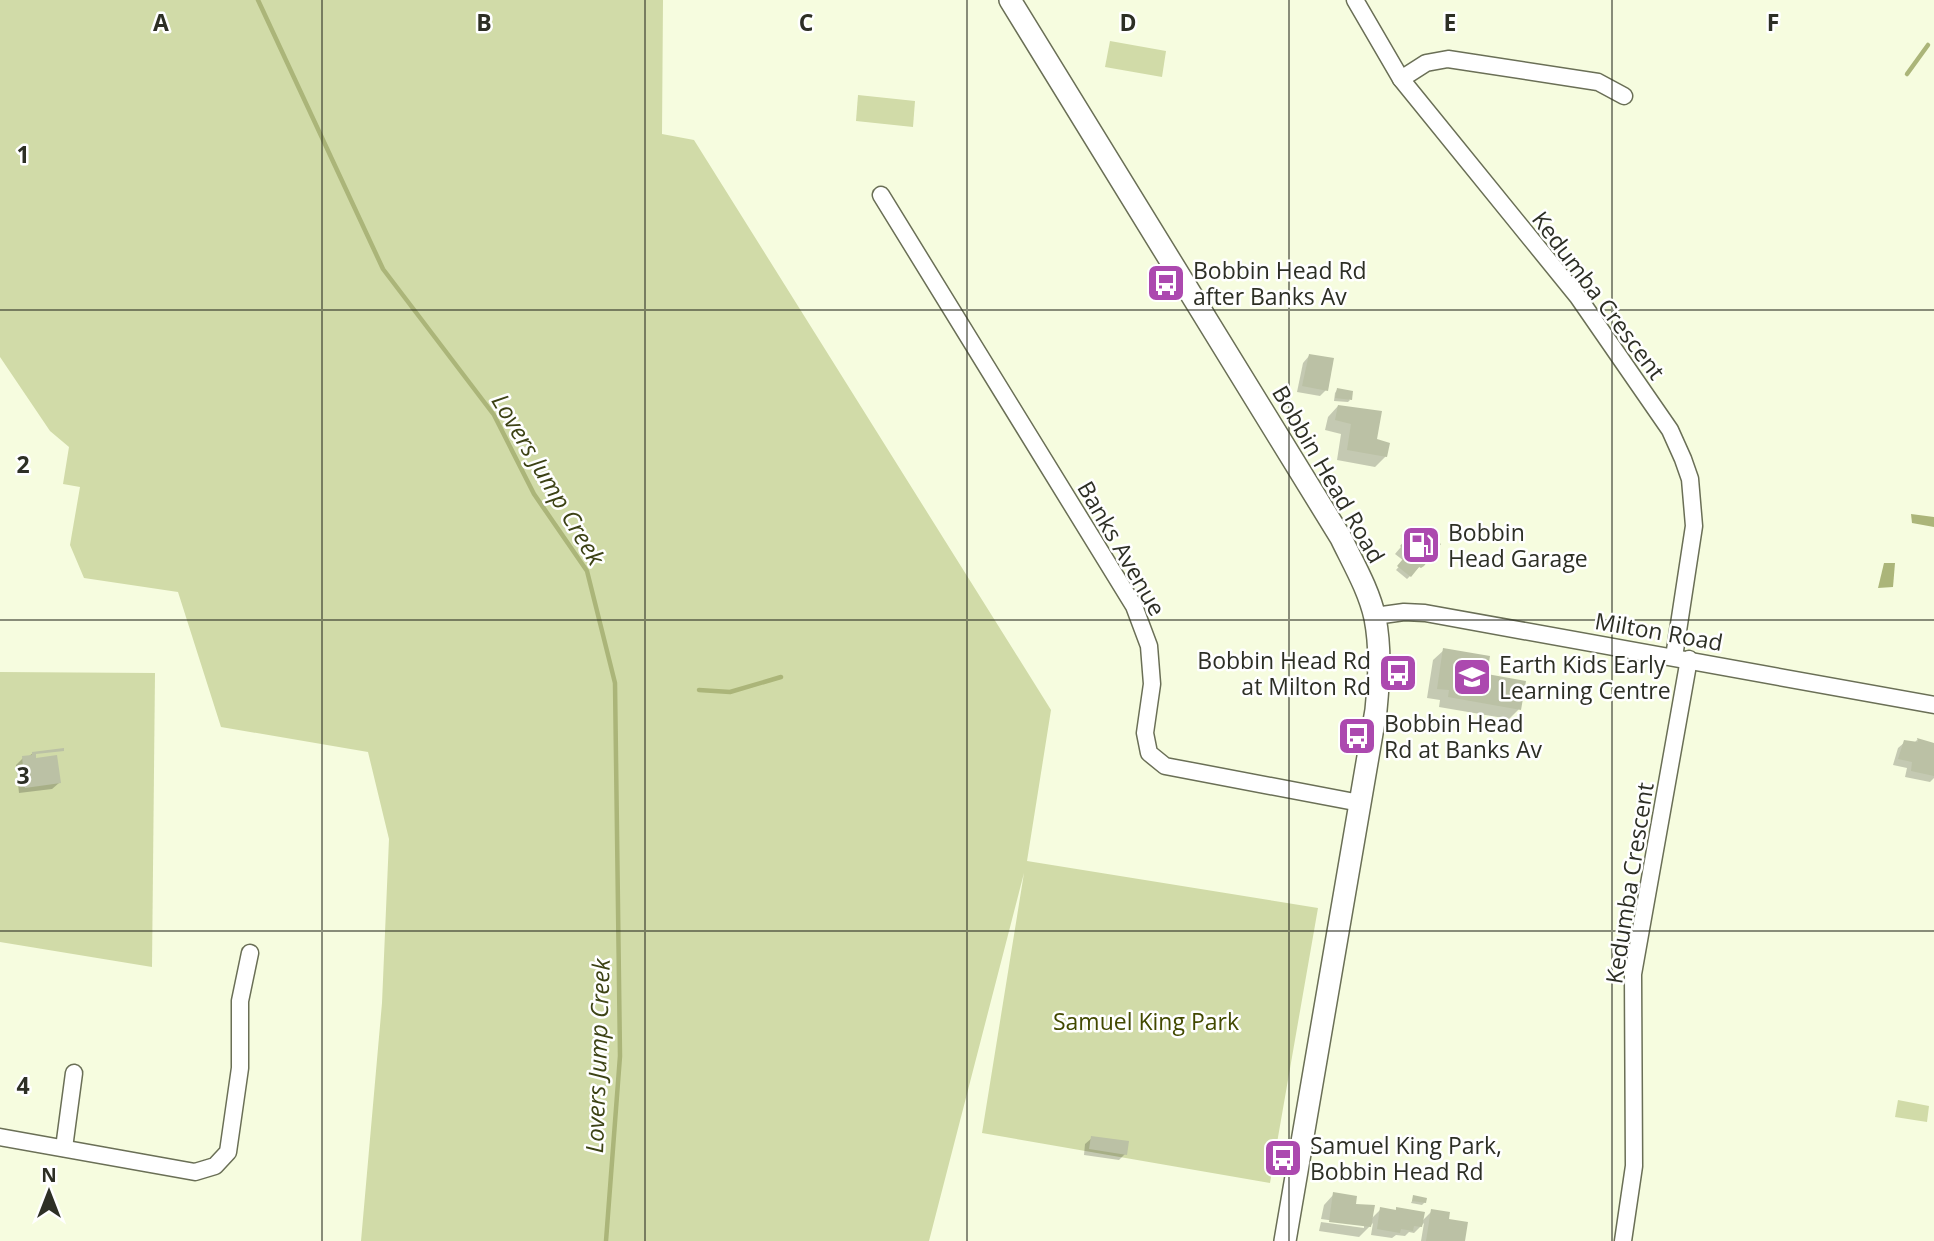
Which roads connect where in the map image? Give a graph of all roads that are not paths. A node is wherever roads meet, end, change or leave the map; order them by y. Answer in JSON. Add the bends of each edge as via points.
{"nodes":[{"id":1,"x":1010,"y":0,"type":"edge"},
{"id":2,"x":1355,"y":0,"type":"edge"},
{"id":3,"x":1401,"y":79,"type":"junction"},
{"id":4,"x":1624,"y":96,"type":"dead end"},
{"id":5,"x":881,"y":195,"type":"dead end"},
{"id":6,"x":1375,"y":616,"type":"junction"},
{"id":7,"x":1681,"y":658,"type":"junction"},
{"id":8,"x":1934,"y":705,"type":"edge"},
{"id":9,"x":1360,"y":803,"type":"junction"},
{"id":10,"x":250,"y":953,"type":"dead end"},
{"id":11,"x":74,"y":1073,"type":"dead end"},
{"id":12,"x":0,"y":1137,"type":"edge"},
{"id":13,"x":64,"y":1147,"type":"junction"},
{"id":14,"x":1285,"y":1241,"type":"edge"},
{"id":15,"x":1623,"y":1241,"type":"edge"}],
"edges":[{"from":1,"to":6,"type":"main road","name":"Bobbin Head Road","via":[[1341,538]]},
{"from":2,"to":3,"type":"street","name":"Kedumba Crescent"},
{"from":3,"to":4,"type":"street","via":[[1426,63],[1448,59],[1598,82]]},
{"from":3,"to":7,"type":"street","name":"Kedumba Crescent","via":[[1578,297],[1670,430],[1689,479],[1694,526]]},
{"from":5,"to":9,"type":"street","name":"Banks Avenue","via":[[1134,606],[1149,646],[1152,684],[1145,733],[1149,753],[1164,766]]},
{"from":6,"to":7,"type":"street","name":"Milton Road","via":[[1425,613]]},
{"from":6,"to":9,"type":"main road","name":"Bobbin Head Road","via":[[1379,674]]},
{"from":7,"to":8,"type":"street","name":"Milton Road"},
{"from":7,"to":15,"type":"street","name":"Kedumba Crescent","via":[[1633,974],[1634,1166]]},
{"from":9,"to":14,"type":"main road","name":"Bobbin Head Road"},
{"from":10,"to":13,"type":"street","via":[[240,1001],[240,1069],[228,1152],[215,1166],[195,1172]]},
{"from":11,"to":13,"type":"street"},
{"from":12,"to":13,"type":"street"}]}
